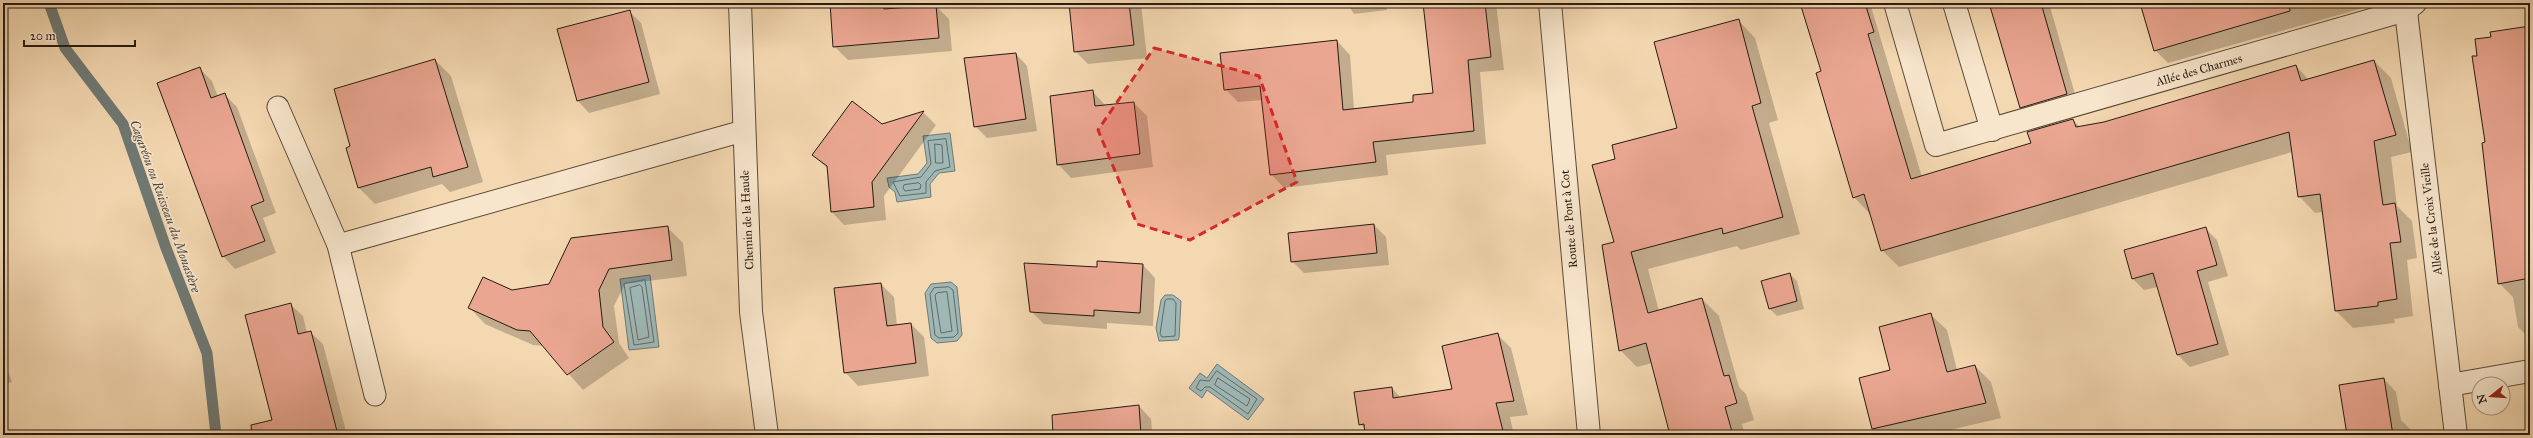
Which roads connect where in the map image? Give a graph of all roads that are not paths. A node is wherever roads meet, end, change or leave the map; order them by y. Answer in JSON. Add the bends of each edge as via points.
{"nodes":[{"id":1,"x":740,"y":3,"type":"edge"},
{"id":2,"x":1550,"y":3,"type":"edge"},
{"id":3,"x":1895,"y":3,"type":"edge"},
{"id":4,"x":1954,"y":3,"type":"edge"},
{"id":5,"x":2409,"y":5,"type":"edge"},
{"id":6,"x":278,"y":107,"type":"dead end"},
{"id":7,"x":1992,"y":130,"type":"junction"},
{"id":8,"x":743,"y":131,"type":"junction"},
{"id":9,"x":338,"y":245,"type":"junction"},
{"id":10,"x":2530,"y":371,"type":"edge"},
{"id":11,"x":2450,"y":385,"type":"junction"},
{"id":12,"x":375,"y":396,"type":"dead end"},
{"id":13,"x":767,"y":435,"type":"edge"},
{"id":14,"x":1589,"y":435,"type":"edge"},
{"id":15,"x":2456,"y":435,"type":"edge"}],
"edges":[{"from":1,"to":8,"type":"street","name":"Chemin de la Haude"},
{"from":2,"to":14,"type":"street","name":"Route de Pont à Cot"},
{"from":3,"to":7,"type":"street","name":"Allée des Charmes","via":[[1936,145]]},
{"from":4,"to":7,"type":"street"},
{"from":5,"to":7,"type":"street","name":"Allée des Charmes"},
{"from":5,"to":11,"type":"street","name":"Allée de la Croix Vieille"},
{"from":6,"to":9,"type":"lane"},
{"from":8,"to":9,"type":"lane"},
{"from":8,"to":13,"type":"street","name":"Chemin de la Haude","via":[[751,312]]},
{"from":9,"to":12,"type":"lane"},
{"from":10,"to":11,"type":"street"},
{"from":11,"to":15,"type":"street","name":"Allée de la Croix Vieille"}]}
